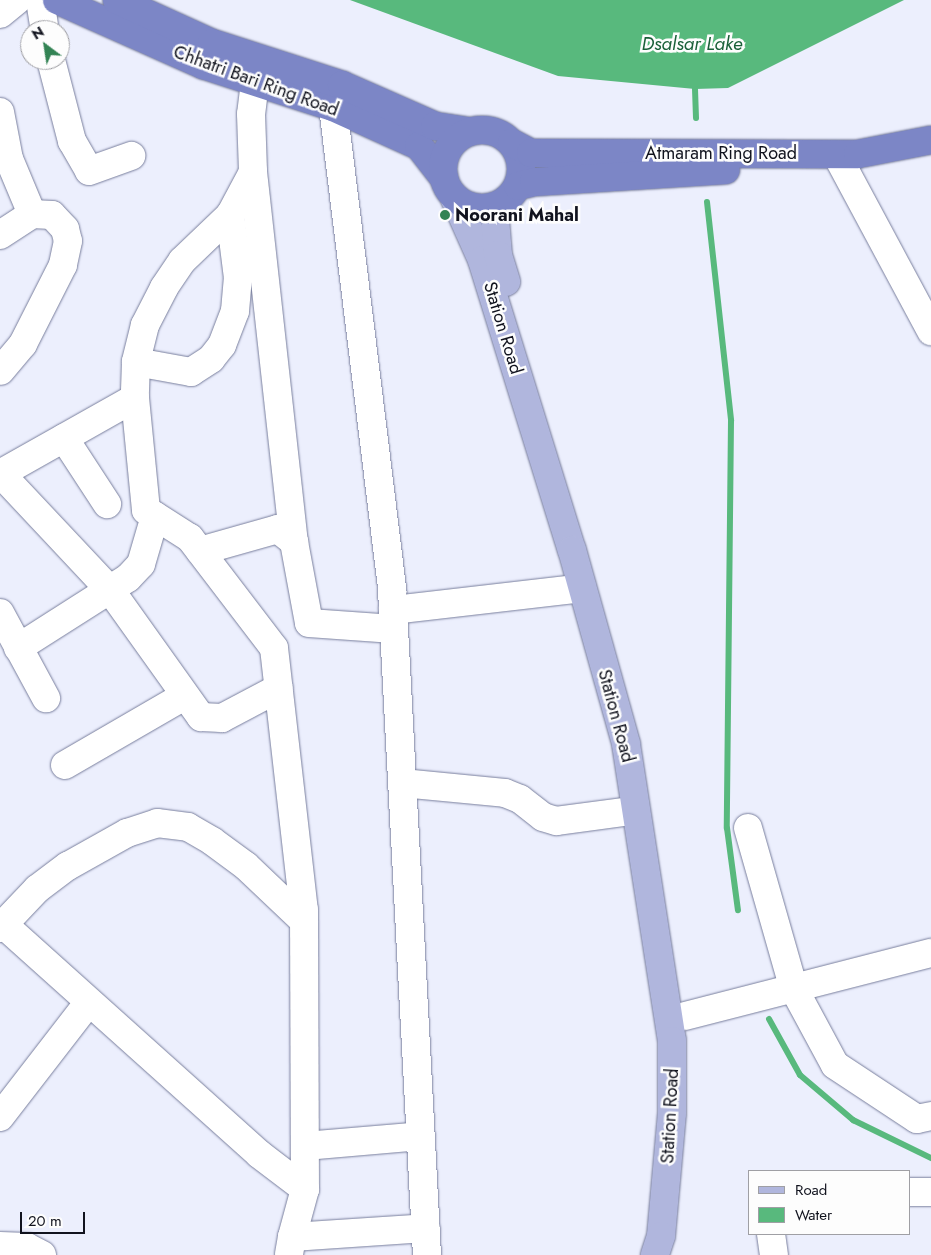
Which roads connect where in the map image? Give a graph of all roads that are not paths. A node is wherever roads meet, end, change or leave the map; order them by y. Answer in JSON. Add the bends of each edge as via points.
{"nodes":[{"id":1,"x":17,"y":0,"type":"edge"},
{"id":2,"x":40,"y":0,"type":"edge"},
{"id":3,"x":57,"y":0,"type":"edge"},
{"id":4,"x":117,"y":0,"type":"edge"},
{"id":5,"x":0,"y":14,"type":"edge"},
{"id":6,"x":43,"y":20,"type":"edge"},
{"id":7,"x":54,"y":70,"type":"edge"},
{"id":8,"x":254,"y":82,"type":"junction"},
{"id":9,"x":333,"y":107,"type":"junction"},
{"id":10,"x":0,"y":112,"type":"edge"},
{"id":11,"x":471,"y":132,"type":"junction"},
{"id":12,"x":931,"y":141,"type":"edge"},
{"id":13,"x":512,"y":143,"type":"junction"},
{"id":14,"x":131,"y":156,"type":"dead end"},
{"id":15,"x":841,"y":163,"type":"junction"},
{"id":16,"x":253,"y":172,"type":"junction"},
{"id":17,"x":518,"y":186,"type":"junction"},
{"id":18,"x":449,"y":187,"type":"junction"},
{"id":19,"x":494,"y":207,"type":"junction"},
{"id":20,"x":32,"y":214,"type":"junction"},
{"id":21,"x":230,"y":215,"type":"junction"},
{"id":22,"x":0,"y":235,"type":"edge"},
{"id":23,"x":931,"y":331,"type":"edge"},
{"id":24,"x":4,"y":360,"type":"edge"},
{"id":25,"x":136,"y":362,"type":"junction"},
{"id":26,"x":135,"y":398,"type":"junction"},
{"id":27,"x":64,"y":438,"type":"junction"},
{"id":28,"x":0,"y":474,"type":"edge"},
{"id":29,"x":107,"y":504,"type":"dead end"},
{"id":30,"x":155,"y":516,"type":"junction"},
{"id":31,"x":294,"y":542,"type":"junction"},
{"id":32,"x":200,"y":551,"type":"junction"},
{"id":33,"x":582,"y":588,"type":"junction"},
{"id":34,"x":111,"y":591,"type":"junction"},
{"id":35,"x":393,"y":619,"type":"junction"},
{"id":36,"x":2,"y":621,"type":"edge"},
{"id":37,"x":309,"y":622,"type":"junction"},
{"id":38,"x":18,"y":648,"type":"junction"},
{"id":39,"x":274,"y":648,"type":"junction"},
{"id":40,"x":279,"y":688,"type":"junction"},
{"id":41,"x":184,"y":696,"type":"junction"},
{"id":42,"x":46,"y":698,"type":"dead end"},
{"id":43,"x":65,"y":764,"type":"dead end"},
{"id":44,"x":402,"y":783,"type":"junction"},
{"id":45,"x":624,"y":812,"type":"dead end"},
{"id":46,"x":748,"y":828,"type":"dead end"},
{"id":47,"x":304,"y":921,"type":"junction"},
{"id":48,"x":2,"y":926,"type":"edge"},
{"id":49,"x":931,"y":953,"type":"edge"},
{"id":50,"x":794,"y":989,"type":"junction"},
{"id":51,"x":89,"y":1002,"type":"junction"},
{"id":52,"x":685,"y":1016,"type":"junction"},
{"id":53,"x":0,"y":1116,"type":"edge"},
{"id":54,"x":926,"y":1121,"type":"edge"},
{"id":55,"x":421,"y":1136,"type":"junction"},
{"id":56,"x":305,"y":1146,"type":"junction"},
{"id":57,"x":305,"y":1189,"type":"junction"},
{"id":58,"x":911,"y":1192,"type":"edge"},
{"id":59,"x":931,"y":1192,"type":"edge"},
{"id":60,"x":426,"y":1228,"type":"junction"},
{"id":61,"x":771,"y":1235,"type":"edge"},
{"id":62,"x":0,"y":1246,"type":"edge"},
{"id":63,"x":302,"y":1246,"type":"edge"},
{"id":64,"x":42,"y":1255,"type":"edge"},
{"id":65,"x":427,"y":1255,"type":"edge"},
{"id":66,"x":655,"y":1255,"type":"edge"},
{"id":67,"x":672,"y":1255,"type":"edge"},
{"id":68,"x":774,"y":1255,"type":"edge"}],
"edges":[{"from":1,"to":5,"type":"street"},
{"from":2,"to":6,"type":"street"},
{"from":3,"to":8,"type":"highway","name":"Chhatri Bari Ring Road","via":[[203,65]]},
{"from":4,"to":11,"type":"highway","name":"Chhatri Bari Ring Road","via":[[212,43],[342,85],[435,126]]},
{"from":7,"to":14,"type":"street","via":[[72,140],[89,171]]},
{"from":8,"to":9,"type":"highway","name":"Chhatri Bari Ring Road"},
{"from":8,"to":16,"type":"street","via":[[251,114]]},
{"from":9,"to":18,"type":"highway","name":"Chhatri Bari Ring Road","via":[[419,146]]},
{"from":9,"to":35,"type":"street"},
{"from":10,"to":20,"type":"street","via":[[10,159]]},
{"from":11,"to":13,"type":"highway","via":[[493,131]]},
{"from":11,"to":18,"type":"highway","via":[[451,145],[443,166]]},
{"from":12,"to":13,"type":"highway","name":"Atmaram Ring Road","via":[[858,154],[531,153]]},
{"from":12,"to":15,"type":"highway","name":"Atmaram Ring Road","via":[[869,161]]},
{"from":13,"to":17,"type":"highway","via":[[522,164]]},
{"from":15,"to":17,"type":"highway","name":"Atmaram Ring Road","via":[[534,182]]},
{"from":15,"to":23,"type":"street"},
{"from":16,"to":21,"type":"street"},
{"from":16,"to":31,"type":"street"},
{"from":17,"to":19,"type":"highway","via":[[512,195]]},
{"from":18,"to":19,"type":"highway","via":[[473,208]]},
{"from":18,"to":33,"type":"main road","name":"Station Road","via":[[482,260]]},
{"from":19,"to":52,"type":"main road","name":"Station Road","via":[[498,255],[588,545],[643,740]]},
{"from":20,"to":22,"type":"street"},
{"from":20,"to":24,"type":"street","via":[[52,215],[60,220],[68,241],[64,265],[23,344]]},
{"from":21,"to":25,"type":"street","via":[[182,261],[164,288],[145,325]]},
{"from":21,"to":25,"type":"street","via":[[238,278],[234,311],[222,345],[211,359],[191,372]]},
{"from":25,"to":26,"type":"street"},
{"from":26,"to":27,"type":"street"},
{"from":26,"to":30,"type":"street","via":[[146,510]]},
{"from":27,"to":28,"type":"street"},
{"from":27,"to":29,"type":"street"},
{"from":28,"to":34,"type":"street"},
{"from":30,"to":32,"type":"street","via":[[190,538]]},
{"from":30,"to":34,"type":"street","via":[[141,564]]},
{"from":31,"to":32,"type":"street","via":[[278,529]]},
{"from":31,"to":37,"type":"street"},
{"from":32,"to":39,"type":"street"},
{"from":33,"to":35,"type":"street"},
{"from":33,"to":66,"type":"main road","name":"Station Road","via":[[626,744],[672,1041],[672,1113],[661,1236]]},
{"from":34,"to":38,"type":"street"},
{"from":34,"to":41,"type":"street"},
{"from":35,"to":37,"type":"street"},
{"from":35,"to":44,"type":"street"},
{"from":36,"to":38,"type":"street"},
{"from":37,"to":39,"type":"street"},
{"from":38,"to":42,"type":"street"},
{"from":39,"to":40,"type":"street"},
{"from":40,"to":41,"type":"street","via":[[232,714],[211,720],[201,717]]},
{"from":40,"to":47,"type":"street"},
{"from":41,"to":43,"type":"street"},
{"from":44,"to":45,"type":"street","via":[[505,792],[526,802],[543,817],[556,821]]},
{"from":44,"to":55,"type":"street"},
{"from":46,"to":50,"type":"street"},
{"from":47,"to":48,"type":"street","via":[[246,866],[212,841],[188,827],[157,822],[127,832],[68,866],[37,890]]},
{"from":47,"to":56,"type":"street"},
{"from":48,"to":51,"type":"street"},
{"from":49,"to":50,"type":"street"},
{"from":50,"to":52,"type":"street"},
{"from":50,"to":54,"type":"street","via":[[835,1065]]},
{"from":51,"to":53,"type":"street"},
{"from":51,"to":57,"type":"street","via":[[259,1154]]},
{"from":52,"to":67,"type":"main road","name":"Station Road","via":[[689,1114],[677,1240]]},
{"from":55,"to":56,"type":"street"},
{"from":55,"to":60,"type":"street"},
{"from":56,"to":57,"type":"street"},
{"from":57,"to":63,"type":"street"},
{"from":58,"to":59,"type":"street"},
{"from":60,"to":63,"type":"street"},
{"from":60,"to":65,"type":"street"},
{"from":61,"to":68,"type":"street"},
{"from":62,"to":64,"type":"street","via":[[26,1247]]}]}
